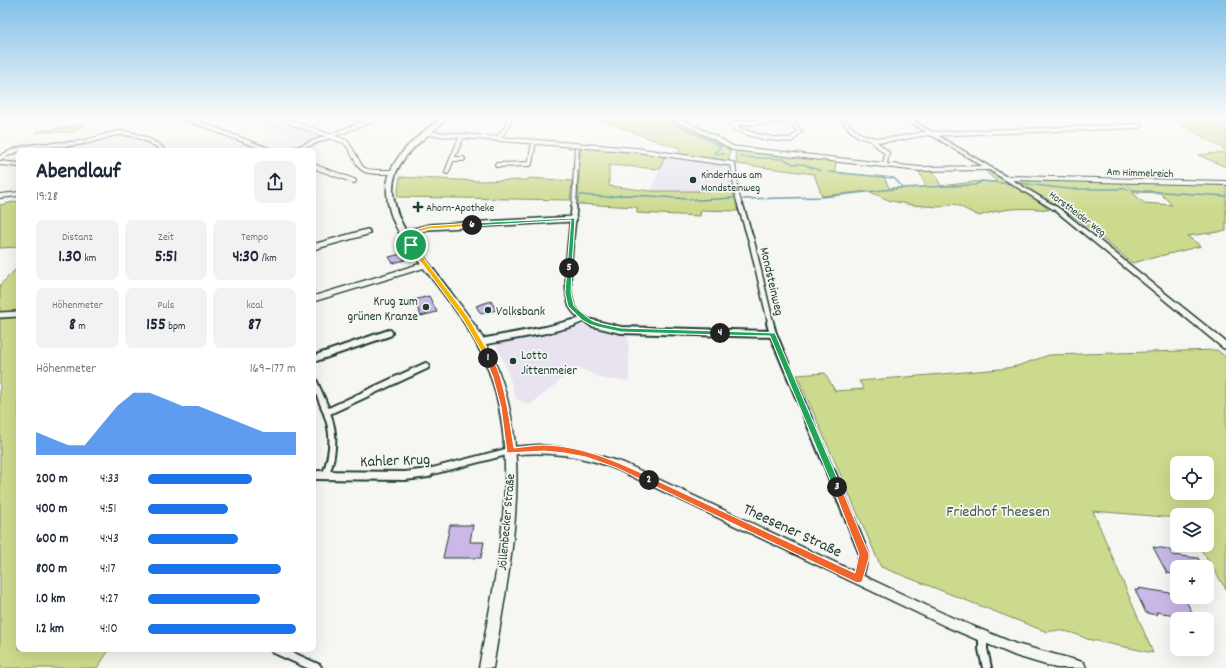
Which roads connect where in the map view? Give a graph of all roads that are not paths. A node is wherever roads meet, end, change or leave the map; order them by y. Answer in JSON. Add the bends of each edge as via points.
{"nodes":[{"id":1,"x":350,"y":148,"type":"edge"},
{"id":2,"x":411,"y":148,"type":"edge"},
{"id":3,"x":457,"y":148,"type":"edge"},
{"id":4,"x":533,"y":148,"type":"edge"},
{"id":5,"x":577,"y":148,"type":"edge"},
{"id":6,"x":614,"y":148,"type":"edge"},
{"id":7,"x":734,"y":148,"type":"edge"},
{"id":8,"x":880,"y":148,"type":"edge"},
{"id":9,"x":955,"y":148,"type":"edge"},
{"id":10,"x":16,"y":149,"type":"edge"},
{"id":11,"x":0,"y":158,"type":"edge"},
{"id":12,"x":452,"y":159,"type":"junction"},
{"id":13,"x":463,"y":159,"type":"dead end"},
{"id":14,"x":0,"y":164,"type":"edge"},
{"id":15,"x":885,"y":164,"type":"junction"},
{"id":16,"x":16,"y":165,"type":"edge"},
{"id":17,"x":497,"y":165,"type":"dead end"},
{"id":18,"x":316,"y":167,"type":"edge"},
{"id":19,"x":988,"y":168,"type":"junction"},
{"id":20,"x":393,"y":172,"type":"junction"},
{"id":21,"x":447,"y":172,"type":"dead end"},
{"id":22,"x":1006,"y":178,"type":"junction"},
{"id":23,"x":354,"y":181,"type":"dead end"},
{"id":24,"x":1226,"y":183,"type":"edge"},
{"id":25,"x":16,"y":194,"type":"edge"},
{"id":26,"x":0,"y":196,"type":"edge"},
{"id":27,"x":574,"y":219,"type":"junction"},
{"id":28,"x":367,"y":232,"type":"dead end"},
{"id":29,"x":403,"y":234,"type":"junction"},
{"id":30,"x":316,"y":246,"type":"edge"},
{"id":31,"x":425,"y":265,"type":"junction"},
{"id":32,"x":316,"y":298,"type":"edge"},
{"id":33,"x":16,"y":314,"type":"edge"},
{"id":34,"x":0,"y":315,"type":"edge"},
{"id":35,"x":584,"y":319,"type":"junction"},
{"id":36,"x":389,"y":333,"type":"dead end"},
{"id":37,"x":772,"y":334,"type":"junction"},
{"id":38,"x":481,"y":342,"type":"junction"},
{"id":39,"x":1226,"y":346,"type":"edge"},
{"id":40,"x":316,"y":358,"type":"edge"},
{"id":41,"x":426,"y":366,"type":"dead end"},
{"id":42,"x":316,"y":387,"type":"edge"},
{"id":43,"x":327,"y":412,"type":"junction"},
{"id":44,"x":510,"y":451,"type":"junction"},
{"id":45,"x":316,"y":475,"type":"edge"},
{"id":46,"x":326,"y":475,"type":"junction"},
{"id":47,"x":858,"y":579,"type":"junction"},
{"id":48,"x":983,"y":637,"type":"junction"},
{"id":49,"x":282,"y":652,"type":"edge"},
{"id":50,"x":317,"y":668,"type":"edge"},
{"id":51,"x":486,"y":668,"type":"edge"},
{"id":52,"x":987,"y":668,"type":"edge"},
{"id":53,"x":1079,"y":668,"type":"edge"}],
"edges":[{"from":1,"to":20,"type":"street","via":[[361,170]]},
{"from":2,"to":20,"type":"main road","name":"Jöllenbecker Straße"},
{"from":3,"to":12,"type":"street"},
{"from":4,"to":17,"type":"street","via":[[530,164]]},
{"from":5,"to":27,"type":"street"},
{"from":6,"to":37,"type":"street","name":"Mondsteinweg","via":[[733,164],[737,195],[758,266]]},
{"from":7,"to":15,"type":"street"},
{"from":8,"to":15,"type":"street","via":[[886,154]]},
{"from":9,"to":19,"type":"street","name":"Horstheider Weg"},
{"from":10,"to":11,"type":"street"},
{"from":12,"to":13,"type":"street"},
{"from":12,"to":21,"type":"street"},
{"from":14,"to":16,"type":"street"},
{"from":15,"to":19,"type":"street","via":[[929,169]]},
{"from":18,"to":23,"type":"street"},
{"from":19,"to":22,"type":"street","name":"Horstheider Weg"},
{"from":20,"to":29,"type":"main road","name":"Jöllenbecker Straße","via":[[390,182],[391,202]]},
{"from":22,"to":24,"type":"street","name":"Am Himmelreich"},
{"from":22,"to":39,"type":"street","name":"Horstheider Weg","via":[[1049,204],[1084,230]]},
{"from":25,"to":26,"type":"street"},
{"from":27,"to":29,"type":"street","via":[[429,227]]},
{"from":27,"to":35,"type":"street","via":[[568,293],[572,306]]},
{"from":28,"to":30,"type":"street"},
{"from":29,"to":31,"type":"main road","name":"Jöllenbecker Straße"},
{"from":31,"to":32,"type":"street"},
{"from":31,"to":38,"type":"main road","name":"Jöllenbecker Straße","via":[[459,308]]},
{"from":33,"to":34,"type":"street"},
{"from":35,"to":37,"type":"street","via":[[600,326],[621,330]]},
{"from":35,"to":38,"type":"street","via":[[557,328]]},
{"from":36,"to":40,"type":"street"},
{"from":37,"to":47,"type":"street","name":"Mondsteinweg","via":[[860,542],[864,558]]},
{"from":38,"to":44,"type":"main road","name":"Jöllenbecker Straße","via":[[499,385]]},
{"from":41,"to":43,"type":"street"},
{"from":42,"to":43,"type":"street"},
{"from":43,"to":46,"type":"street","via":[[332,429],[333,457]]},
{"from":44,"to":46,"type":"street","name":"Kahler Krug","via":[[426,474]]},
{"from":44,"to":47,"type":"street","name":"Theesener Straße","via":[[533,448],[564,450],[606,461]]},
{"from":44,"to":51,"type":"main road","name":"Jöllenbecker Straße","via":[[509,505],[504,558]]},
{"from":45,"to":46,"type":"street","name":"Kahler Krug"},
{"from":47,"to":48,"type":"street","name":"Theesener Straße"},
{"from":48,"to":52,"type":"street"},
{"from":48,"to":53,"type":"street","name":"Theesener Straße"},
{"from":49,"to":50,"type":"street"}]}
